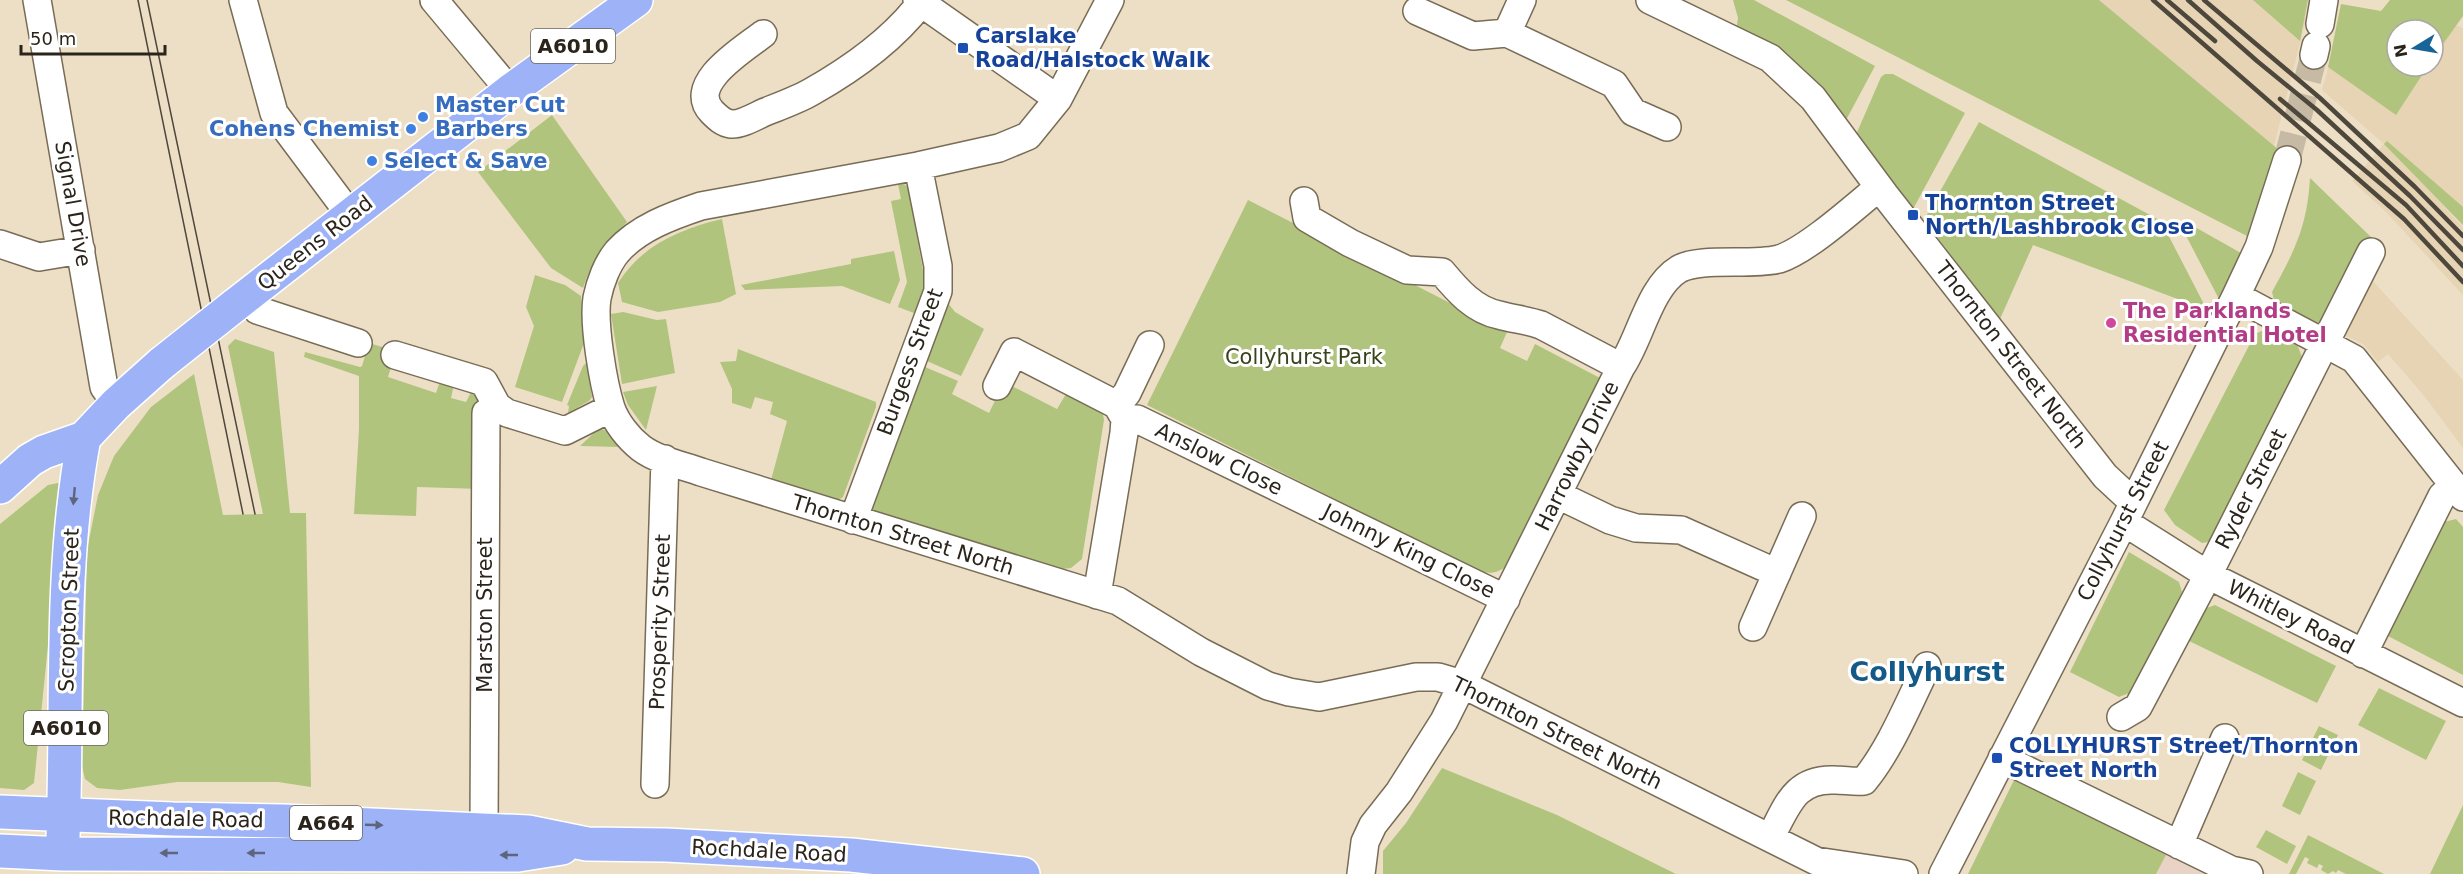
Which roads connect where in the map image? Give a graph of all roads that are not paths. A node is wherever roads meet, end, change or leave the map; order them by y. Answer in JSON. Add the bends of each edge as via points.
{"nodes":[{"id":1,"x":37,"y":0,"type":"edge"},
{"id":2,"x":243,"y":0,"type":"edge"},
{"id":3,"x":434,"y":0,"type":"edge"},
{"id":4,"x":636,"y":0,"type":"edge"},
{"id":5,"x":1110,"y":0,"type":"edge"},
{"id":6,"x":1522,"y":0,"type":"edge"},
{"id":7,"x":1650,"y":0,"type":"edge"},
{"id":8,"x":919,"y":2,"type":"edge"},
{"id":9,"x":1418,"y":11,"type":"dead end"},
{"id":10,"x":1507,"y":33,"type":"junction"},
{"id":11,"x":763,"y":34,"type":"dead end"},
{"id":12,"x":510,"y":91,"type":"junction"},
{"id":13,"x":1058,"y":99,"type":"junction"},
{"id":14,"x":1667,"y":128,"type":"dead end"},
{"id":15,"x":2287,"y":160,"type":"tunnel mouth"},
{"id":16,"x":918,"y":166,"type":"junction"},
{"id":17,"x":1879,"y":187,"type":"junction"},
{"id":18,"x":1304,"y":201,"type":"dead end"},
{"id":19,"x":351,"y":216,"type":"junction"},
{"id":20,"x":0,"y":244,"type":"edge"},
{"id":21,"x":81,"y":250,"type":"junction"},
{"id":22,"x":2372,"y":252,"type":"dead end"},
{"id":23,"x":2236,"y":296,"type":"junction"},
{"id":24,"x":241,"y":301,"type":"junction"},
{"id":25,"x":358,"y":342,"type":"dead end"},
{"id":26,"x":2325,"y":342,"type":"junction"},
{"id":27,"x":1150,"y":345,"type":"dead end"},
{"id":28,"x":395,"y":355,"type":"dead end"},
{"id":29,"x":1621,"y":367,"type":"junction"},
{"id":30,"x":997,"y":386,"type":"dead end"},
{"id":31,"x":116,"y":404,"type":"junction"},
{"id":32,"x":497,"y":406,"type":"junction"},
{"id":33,"x":611,"y":408,"type":"junction"},
{"id":34,"x":1121,"y":412,"type":"junction"},
{"id":35,"x":84,"y":438,"type":"junction"},
{"id":36,"x":665,"y":459,"type":"junction"},
{"id":37,"x":0,"y":487,"type":"edge"},
{"id":38,"x":2459,"y":491,"type":"edge"},
{"id":39,"x":1558,"y":495,"type":"junction"},
{"id":40,"x":1312,"y":504,"type":"joint"},
{"id":41,"x":2129,"y":512,"type":"junction"},
{"id":42,"x":1803,"y":516,"type":"dead end"},
{"id":43,"x":854,"y":520,"type":"junction"},
{"id":44,"x":1777,"y":573,"type":"junction"},
{"id":45,"x":2208,"y":575,"type":"junction"},
{"id":46,"x":1097,"y":595,"type":"junction"},
{"id":47,"x":1506,"y":598,"type":"junction"},
{"id":48,"x":1753,"y":627,"type":"dead end"},
{"id":49,"x":2363,"y":654,"type":"junction"},
{"id":50,"x":1927,"y":666,"type":"dead end"},
{"id":51,"x":1462,"y":684,"type":"junction"},
{"id":52,"x":2463,"y":702,"type":"edge"},
{"id":53,"x":2121,"y":717,"type":"dead end"},
{"id":54,"x":2224,"y":738,"type":"dead end"},
{"id":55,"x":2002,"y":758,"type":"junction"},
{"id":56,"x":655,"y":784,"type":"dead end"},
{"id":57,"x":0,"y":812,"type":"edge"},
{"id":58,"x":53,"y":815,"type":"junction"},
{"id":59,"x":484,"y":830,"type":"junction"},
{"id":60,"x":1770,"y":838,"type":"junction"},
{"id":61,"x":587,"y":844,"type":"junction"},
{"id":62,"x":2179,"y":845,"type":"junction"},
{"id":63,"x":6,"y":851,"type":"edge"},
{"id":64,"x":138,"y":853,"type":"junction"},
{"id":65,"x":62,"y":864,"type":"edge"},
{"id":66,"x":98,"y":874,"type":"edge"},
{"id":67,"x":1023,"y":874,"type":"edge"},
{"id":68,"x":1361,"y":874,"type":"edge"},
{"id":69,"x":1904,"y":874,"type":"edge"},
{"id":70,"x":1942,"y":874,"type":"edge"},
{"id":71,"x":2249,"y":874,"type":"edge"}],
"edges":[{"from":1,"to":21,"type":"street","name":"Signal Drive"},
{"from":2,"to":19,"type":"street","via":[[274,113]]},
{"from":3,"to":12,"type":"street"},
{"from":4,"to":12,"type":"highway","name":"Queens Road","number":"A6010"},
{"from":5,"to":13,"type":"street","name":"Thornton Street North"},
{"from":6,"to":10,"type":"street"},
{"from":7,"to":17,"type":"street","name":"Thornton Street North","via":[[1770,58],[1813,98]]},
{"from":8,"to":11,"type":"street","via":[[909,19],[861,59],[810,93],[745,121],[732,124],[719,119],[709,109],[707,82]]},
{"from":8,"to":13,"type":"street"},
{"from":9,"to":10,"type":"street","via":[[1473,36]]},
{"from":10,"to":14,"type":"street","via":[[1614,84],[1633,112]]},
{"from":12,"to":19,"type":"highway","name":"Queens Road","number":"A6010"},
{"from":13,"to":16,"type":"street","name":"Thornton Street North","via":[[1028,136],[999,148]]},
{"from":15,"to":23,"type":"street","name":"Collyhurst Street","via":[[2259,247]]},
{"from":16,"to":33,"type":"street","name":"Thornton Street North","via":[[701,206],[640,233],[617,253],[597,298],[596,318]]},
{"from":16,"to":43,"type":"street","name":"Burgess Street","via":[[938,266],[938,291]]},
{"from":17,"to":29,"type":"street","via":[[1781,258],[1679,269],[1654,299]]},
{"from":17,"to":41,"type":"street","name":"Thornton Street North"},
{"from":18,"to":29,"type":"street","name":"Harrowby Drive","via":[[1307,218],[1350,243],[1407,270],[1442,272],[1463,297],[1495,315],[1531,321]]},
{"from":19,"to":24,"type":"highway","name":"Queens Road","number":"A6010"},
{"from":20,"to":21,"type":"street","via":[[39,257]]},
{"from":21,"to":31,"type":"street","name":"Signal Drive","via":[[104,387]]},
{"from":22,"to":26,"type":"street","name":"Ryder Street"},
{"from":23,"to":26,"type":"street"},
{"from":23,"to":41,"type":"street","name":"Collyhurst Street"},
{"from":24,"to":25,"type":"street","via":[[257,310]]},
{"from":24,"to":31,"type":"highway","name":"Queens Road","number":"A6010","bridge":true},
{"from":26,"to":38,"type":"street","via":[[2354,358]]},
{"from":26,"to":45,"type":"street","name":"Ryder Street"},
{"from":27,"to":34,"type":"street"},
{"from":28,"to":32,"type":"street","via":[[484,382]]},
{"from":29,"to":39,"type":"street","name":"Harrowby Drive"},
{"from":30,"to":34,"type":"street","name":"Anslow Close","via":[[1014,352]]},
{"from":31,"to":35,"type":"highway","name":"Queens Road","number":"A6010"},
{"from":32,"to":33,"type":"street","via":[[507,413],[565,431]]},
{"from":32,"to":59,"type":"street","name":"Marston Street","via":[[486,413]]},
{"from":33,"to":36,"type":"street","name":"Thornton Street North","via":[[623,430],[642,448]]},
{"from":34,"to":40,"type":"street","name":"Anslow Close"},
{"from":34,"to":46,"type":"street"},
{"from":35,"to":37,"type":"highway","name":"Queens Road","number":"A6010","via":[[30,460]]},
{"from":35,"to":58,"type":"highway","name":"Scropton Street","number":"A6010","one_way":true,"via":[[69,562]]},
{"from":36,"to":43,"type":"street","name":"Thornton Street North"},
{"from":36,"to":56,"type":"street","name":"Prosperity Street"},
{"from":38,"to":49,"type":"street","via":[[2442,496]]},
{"from":39,"to":44,"type":"street","via":[[1636,528],[1681,530]]},
{"from":39,"to":47,"type":"street","name":"Harrowby Drive"},
{"from":40,"to":47,"type":"street","name":"Johnny King Close"},
{"from":41,"to":45,"type":"street","name":"Whitley Road"},
{"from":41,"to":55,"type":"street","name":"Collyhurst Street"},
{"from":42,"to":44,"type":"street"},
{"from":43,"to":46,"type":"street","name":"Thornton Street North"},
{"from":44,"to":48,"type":"street"},
{"from":45,"to":49,"type":"street","name":"Whitley Road"},
{"from":45,"to":53,"type":"street","name":"Ryder Street","via":[[2138,707]]},
{"from":46,"to":51,"type":"street","name":"Thornton Street North","via":[[1118,601],[1201,652],[1268,686],[1289,692],[1319,697],[1416,677],[1438,677]]},
{"from":47,"to":51,"type":"street","name":"Harrowby Drive"},
{"from":49,"to":52,"type":"street","name":"Whitley Road"},
{"from":50,"to":60,"type":"street","via":[[1873,771],[1864,781],[1820,781],[1799,789]]},
{"from":51,"to":60,"type":"street","name":"Thornton Street North"},
{"from":51,"to":68,"type":"street","name":"Harrowby Drive","via":[[1417,765],[1373,825],[1365,842]]},
{"from":54,"to":62,"type":"street"},
{"from":55,"to":62,"type":"street"},
{"from":55,"to":70,"type":"street","name":"Collyhurst Street"},
{"from":57,"to":58,"type":"highway","name":"Rochdale Road","number":"A664"},
{"from":58,"to":59,"type":"highway","name":"Rochdale Road","number":"A664","one_way":true},
{"from":58,"to":63,"type":"highway","via":[[35,842]]},
{"from":58,"to":65,"type":"highway","name":"Scropton Street","number":"A6010"},
{"from":59,"to":61,"type":"highway","name":"Rochdale Road","number":"A664","via":[[528,832]]},
{"from":60,"to":69,"type":"street","name":"Thornton Street North","via":[[1816,861]]},
{"from":61,"to":64,"type":"highway","name":"Rochdale Road","number":"A664","one_way":true,"via":[[518,855]]},
{"from":61,"to":67,"type":"highway","name":"Rochdale Road","number":"A664","via":[[851,855]]},
{"from":62,"to":71,"type":"street","via":[[2231,870]]},
{"from":63,"to":65,"type":"highway","name":"Rochdale Road","number":"A664"},
{"from":64,"to":65,"type":"highway","name":"Rochdale Road","number":"A664"},
{"from":64,"to":66,"type":"highway"}]}
